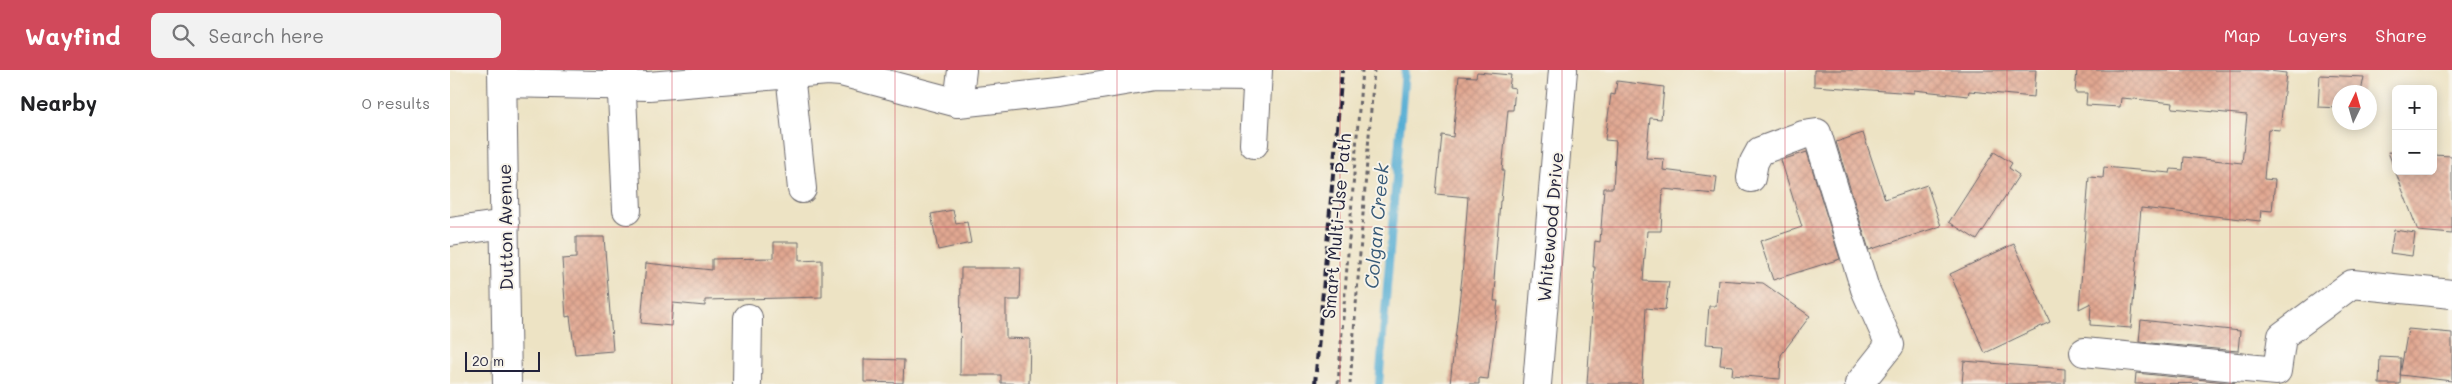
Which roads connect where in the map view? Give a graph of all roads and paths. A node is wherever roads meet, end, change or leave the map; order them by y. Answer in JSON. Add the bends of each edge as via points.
{"nodes":[{"id":1,"x":962,"y":70,"type":"edge"},
{"id":2,"x":1362,"y":70,"type":"edge"},
{"id":3,"x":1374,"y":70,"type":"edge"},
{"id":4,"x":1563,"y":70,"type":"edge"},
{"id":5,"x":790,"y":73,"type":"junction"},
{"id":6,"x":1154,"y":73,"type":"edge"},
{"id":7,"x":1257,"y":74,"type":"edge"},
{"id":8,"x":503,"y":76,"type":"edge"},
{"id":9,"x":621,"y":78,"type":"edge"},
{"id":10,"x":958,"y":103,"type":"junction"},
{"id":11,"x":1254,"y":144,"type":"dead end"},
{"id":12,"x":1751,"y":178,"type":"dead end"},
{"id":13,"x":802,"y":189,"type":"dead end"},
{"id":14,"x":627,"y":210,"type":"dead end"},
{"id":15,"x":505,"y":224,"type":"junction"},
{"id":16,"x":450,"y":232,"type":"edge"},
{"id":17,"x":2452,"y":294,"type":"edge"},
{"id":18,"x":748,"y":318,"type":"dead end"},
{"id":19,"x":2084,"y":352,"type":"dead end"},
{"id":20,"x":508,"y":384,"type":"edge"},
{"id":21,"x":747,"y":384,"type":"edge"},
{"id":22,"x":1338,"y":384,"type":"edge"},
{"id":23,"x":1350,"y":384,"type":"edge"},
{"id":24,"x":1537,"y":384,"type":"edge"},
{"id":25,"x":1859,"y":384,"type":"edge"}],
"edges":[{"from":1,"to":10,"type":"street"},
{"from":2,"to":22,"type":"path","name":"Smart Multi-Use Path"},
{"from":3,"to":23,"type":"path"},
{"from":4,"to":24,"type":"street","name":"Whitewood Drive"},
{"from":5,"to":9,"type":"street","via":[[649,86]]},
{"from":5,"to":10,"type":"street","via":[[840,72]]},
{"from":5,"to":13,"type":"street"},
{"from":6,"to":7,"type":"street"},
{"from":6,"to":10,"type":"street","via":[[1059,92]]},
{"from":7,"to":11,"type":"street"},
{"from":8,"to":9,"type":"street"},
{"from":8,"to":15,"type":"street","name":"Dutton Avenue"},
{"from":9,"to":14,"type":"street"},
{"from":12,"to":25,"type":"street","via":[[1760,151],[1817,133],[1865,289],[1890,345]]},
{"from":15,"to":16,"type":"street"},
{"from":15,"to":20,"type":"street","name":"Dutton Avenue"},
{"from":17,"to":19,"type":"street","via":[[2352,284],[2282,336],[2277,371]]},
{"from":18,"to":21,"type":"street"}]}
